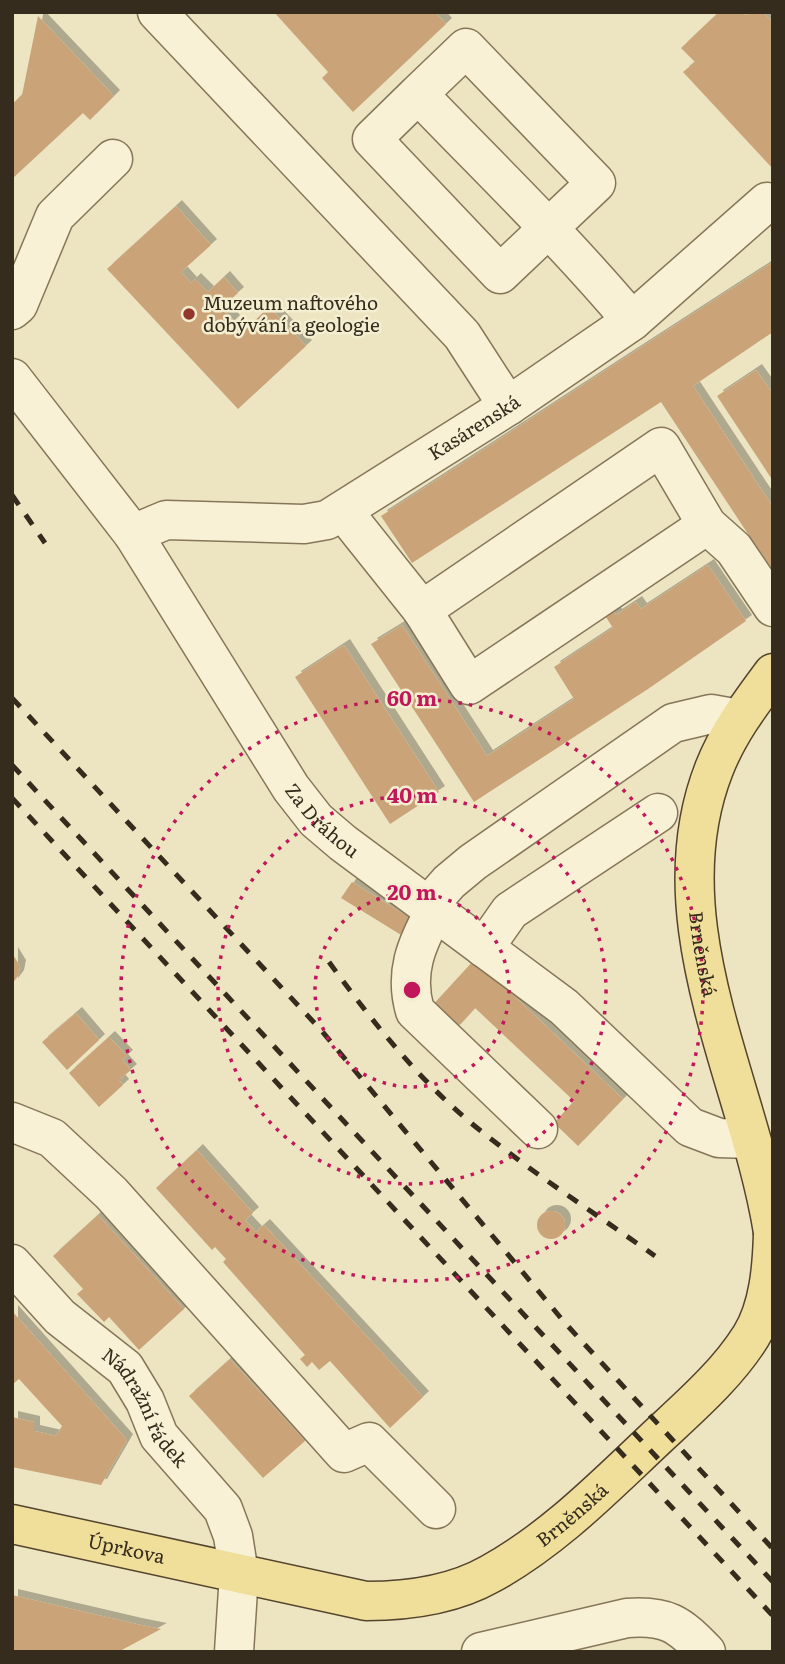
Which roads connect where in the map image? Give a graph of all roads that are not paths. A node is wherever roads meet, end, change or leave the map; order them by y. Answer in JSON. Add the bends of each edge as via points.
{"nodes":[{"id":1,"x":157,"y":12,"type":"edge"},
{"id":2,"x":418,"y":94,"type":"junction"},
{"id":3,"x":113,"y":159,"type":"dead end"},
{"id":4,"x":767,"y":202,"type":"dead end"},
{"id":5,"x":548,"y":229,"type":"junction"},
{"id":6,"x":12,"y":310,"type":"edge"},
{"id":7,"x":632,"y":320,"type":"junction"},
{"id":8,"x":12,"y":378,"type":"edge"},
{"id":9,"x":509,"y":406,"type":"junction"},
{"id":10,"x":343,"y":511,"type":"junction"},
{"id":11,"x":706,"y":525,"type":"junction"},
{"id":12,"x":133,"y":534,"type":"junction"},
{"id":13,"x":773,"y":607,"type":"edge"},
{"id":14,"x":422,"y":610,"type":"junction"},
{"id":15,"x":773,"y":673,"type":"edge"},
{"id":16,"x":739,"y":719,"type":"junction"},
{"id":17,"x":658,"y":813,"type":"dead end"},
{"id":18,"x":431,"y":909,"type":"junction"},
{"id":19,"x":484,"y":948,"type":"junction"},
{"id":20,"x":12,"y":1122,"type":"edge"},
{"id":21,"x":538,"y":1129,"type":"dead end"},
{"id":22,"x":751,"y":1139,"type":"junction"},
{"id":23,"x":773,"y":1233,"type":"edge"},
{"id":24,"x":12,"y":1264,"type":"edge"},
{"id":25,"x":436,"y":1509,"type":"dead end"},
{"id":26,"x":12,"y":1524,"type":"edge"},
{"id":27,"x":239,"y":1574,"type":"junction"},
{"id":28,"x":234,"y":1652,"type":"edge"},
{"id":29,"x":481,"y":1652,"type":"edge"},
{"id":30,"x":706,"y":1652,"type":"edge"}],
"edges":[{"from":1,"to":9,"type":"street","via":[[462,335]]},
{"from":2,"to":5,"type":"street"},
{"from":2,"to":5,"type":"street","via":[[372,139],[500,274]]},
{"from":2,"to":5,"type":"street","via":[[466,48],[476,58],[596,184]]},
{"from":3,"to":6,"type":"street","via":[[55,216]]},
{"from":4,"to":7,"type":"street","name":"Kasárenská"},
{"from":5,"to":7,"type":"street"},
{"from":7,"to":9,"type":"street","name":"Kasárenská"},
{"from":8,"to":12,"type":"street","name":"Za Dráhou"},
{"from":9,"to":10,"type":"street","name":"Kasárenská"},
{"from":10,"to":12,"type":"street","name":"Kasárenská","via":[[304,524],[166,520]]},
{"from":10,"to":14,"type":"street"},
{"from":11,"to":13,"type":"street","via":[[734,549]]},
{"from":11,"to":14,"type":"street","via":[[469,685]]},
{"from":11,"to":14,"type":"street","via":[[661,447]]},
{"from":12,"to":18,"type":"street","name":"Za Dráhou","via":[[290,788],[316,820]]},
{"from":15,"to":16,"type":"main road","name":"Brněnská"},
{"from":16,"to":18,"type":"street","via":[[711,714],[673,723],[473,862],[449,882]]},
{"from":16,"to":22,"type":"main road","name":"Brněnská","via":[[701,806],[695,905],[704,965]]},
{"from":17,"to":19,"type":"street","via":[[510,911]]},
{"from":18,"to":19,"type":"street","name":"Za Dráhou"},
{"from":18,"to":21,"type":"street","via":[[417,944],[408,989],[415,1011]]},
{"from":19,"to":22,"type":"street","name":"Za Dráhou","via":[[564,1007],[690,1127],[719,1138]]},
{"from":20,"to":25,"type":"street","via":[[52,1138],[111,1193],[344,1453],[369,1442]]},
{"from":22,"to":23,"type":"main road","name":"Brněnská","via":[[766,1187]]},
{"from":23,"to":27,"type":"main road","name":"Brněnská","via":[[771,1274],[752,1336],[719,1375],[570,1519],[488,1575],[439,1594],[366,1601]]},
{"from":24,"to":27,"type":"street","name":"Nádražní řádek","via":[[60,1317],[125,1368],[142,1394],[159,1436],[223,1509]]},
{"from":26,"to":27,"type":"main road","name":"Úprkova"},
{"from":27,"to":28,"type":"street","name":"Nádražní řádek"},
{"from":29,"to":30,"type":"street","via":[[648,1616],[680,1626]]}]}
